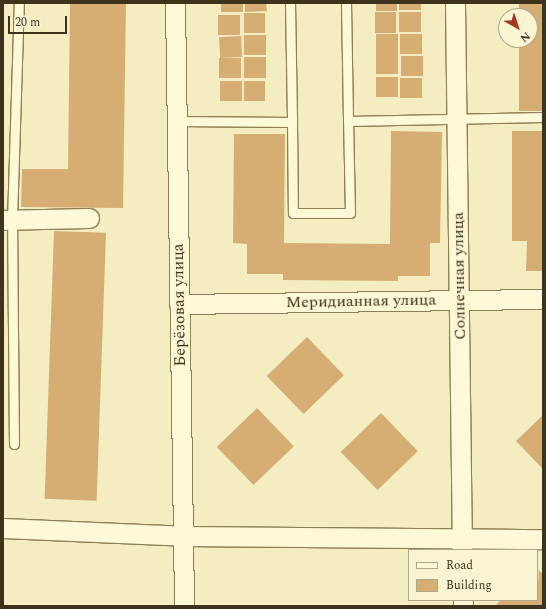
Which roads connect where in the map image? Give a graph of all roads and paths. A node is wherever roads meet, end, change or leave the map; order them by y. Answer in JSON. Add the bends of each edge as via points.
{"nodes":[{"id":1,"x":20,"y":3,"type":"edge"},
{"id":2,"x":175,"y":3,"type":"edge"},
{"id":3,"x":290,"y":3,"type":"edge"},
{"id":4,"x":346,"y":3,"type":"edge"},
{"id":5,"x":455,"y":3,"type":"edge"},
{"id":6,"x":543,"y":117,"type":"edge"},
{"id":7,"x":456,"y":119,"type":"junction"},
{"id":8,"x":176,"y":121,"type":"junction"},
{"id":9,"x":348,"y":121,"type":"junction"},
{"id":10,"x":292,"y":122,"type":"junction"},
{"id":11,"x":89,"y":218,"type":"dead end"},
{"id":12,"x":8,"y":220,"type":"edge"},
{"id":13,"x":459,"y":299,"type":"junction"},
{"id":14,"x":543,"y":300,"type":"edge"},
{"id":15,"x":179,"y":304,"type":"junction"},
{"id":16,"x":14,"y":444,"type":"dead end"},
{"id":17,"x":3,"y":528,"type":"edge"},
{"id":18,"x":183,"y":536,"type":"junction"},
{"id":19,"x":543,"y":539,"type":"edge"},
{"id":20,"x":462,"y":543,"type":"edge"},
{"id":21,"x":184,"y":606,"type":"edge"}],
"edges":[{"from":1,"to":12,"type":"lane"},
{"from":2,"to":8,"type":"street","name":"Берёзовая улица"},
{"from":3,"to":10,"type":"lane"},
{"from":4,"to":9,"type":"lane"},
{"from":5,"to":7,"type":"street","name":"Солнечная улица"},
{"from":6,"to":7,"type":"lane"},
{"from":7,"to":9,"type":"lane"},
{"from":7,"to":13,"type":"street","name":"Солнечная улица"},
{"from":8,"to":10,"type":"lane"},
{"from":8,"to":15,"type":"street","name":"Берёзовая улица"},
{"from":9,"to":10,"type":"lane","via":[[350,213],[293,214]]},
{"from":11,"to":12,"type":"street"},
{"from":12,"to":16,"type":"lane"},
{"from":13,"to":14,"type":"street","name":"Меридианная улица"},
{"from":13,"to":15,"type":"street","name":"Меридианная улица"},
{"from":13,"to":20,"type":"street","name":"Солнечная улица"},
{"from":15,"to":18,"type":"street","name":"Берёзовая улица"},
{"from":17,"to":18,"type":"street"},
{"from":18,"to":20,"type":"street"},
{"from":18,"to":21,"type":"street","name":"Берёзовая улица"},
{"from":19,"to":20,"type":"street"}]}
